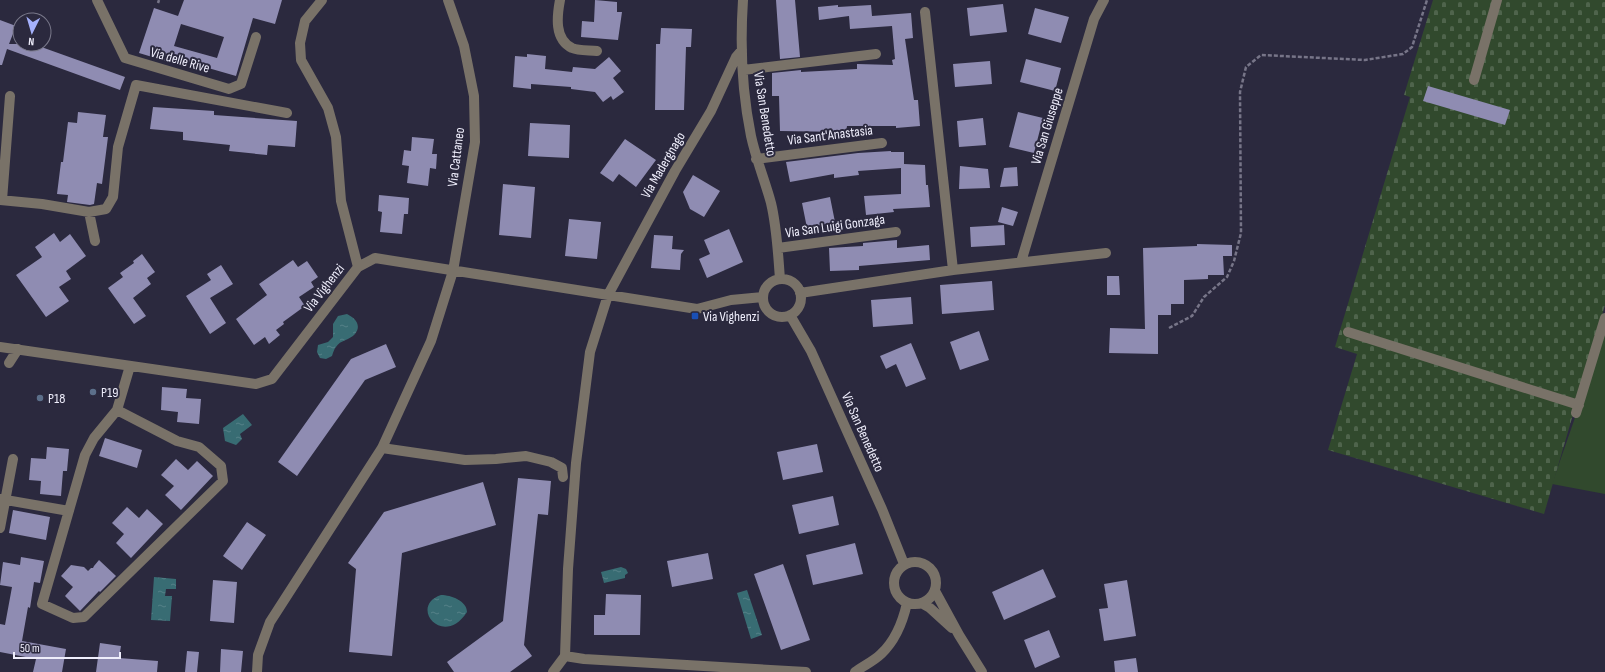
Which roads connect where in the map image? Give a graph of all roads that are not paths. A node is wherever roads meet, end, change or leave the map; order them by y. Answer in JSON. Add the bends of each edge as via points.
{"nodes":[{"id":1,"x":97,"y":0,"type":"edge"},
{"id":2,"x":322,"y":0,"type":"edge"},
{"id":3,"x":448,"y":0,"type":"edge"},
{"id":4,"x":560,"y":0,"type":"edge"},
{"id":5,"x":743,"y":0,"type":"edge"},
{"id":6,"x":1104,"y":0,"type":"edge"},
{"id":7,"x":1497,"y":0,"type":"edge"},
{"id":8,"x":925,"y":12,"type":"dead end"},
{"id":9,"x":256,"y":37,"type":"dead end"},
{"id":10,"x":742,"y":50,"type":"junction"},
{"id":11,"x":597,"y":51,"type":"dead end"},
{"id":12,"x":876,"y":54,"type":"dead end"},
{"id":13,"x":743,"y":70,"type":"junction"},
{"id":14,"x":1474,"y":80,"type":"dead end"},
{"id":15,"x":10,"y":96,"type":"dead end"},
{"id":16,"x":288,"y":113,"type":"dead end"},
{"id":17,"x":882,"y":143,"type":"dead end"},
{"id":18,"x":756,"y":159,"type":"junction"},
{"id":19,"x":1,"y":200,"type":"edge"},
{"id":20,"x":89,"y":212,"type":"junction"},
{"id":21,"x":896,"y":232,"type":"dead end"},
{"id":22,"x":95,"y":241,"type":"dead end"},
{"id":23,"x":778,"y":248,"type":"junction"},
{"id":24,"x":1106,"y":253,"type":"dead end"},
{"id":25,"x":1021,"y":262,"type":"junction"},
{"id":26,"x":358,"y":267,"type":"junction"},
{"id":27,"x":953,"y":270,"type":"junction"},
{"id":28,"x":453,"y":271,"type":"junction"},
{"id":29,"x":780,"y":279,"type":"junction"},
{"id":30,"x":800,"y":293,"type":"junction"},
{"id":31,"x":608,"y":295,"type":"junction"},
{"id":32,"x":763,"y":297,"type":"junction"},
{"id":33,"x":790,"y":315,"type":"junction"},
{"id":34,"x":1605,"y":318,"type":"edge"},
{"id":35,"x":1348,"y":332,"type":"dead end"},
{"id":36,"x":0,"y":347,"type":"edge"},
{"id":37,"x":18,"y":349,"type":"junction"},
{"id":38,"x":9,"y":363,"type":"dead end"},
{"id":39,"x":130,"y":366,"type":"junction"},
{"id":40,"x":117,"y":410,"type":"junction"},
{"id":41,"x":382,"y":448,"type":"junction"},
{"id":42,"x":13,"y":459,"type":"dead end"},
{"id":43,"x":563,"y":477,"type":"dead end"},
{"id":44,"x":2,"y":499,"type":"edge"},
{"id":45,"x":69,"y":511,"type":"junction"},
{"id":46,"x":0,"y":528,"type":"edge"},
{"id":47,"x":904,"y":564,"type":"junction"},
{"id":48,"x":935,"y":591,"type":"junction"},
{"id":49,"x":906,"y":603,"type":"junction"},
{"id":50,"x":923,"y":604,"type":"junction"},
{"id":51,"x":959,"y":635,"type":"junction"},
{"id":52,"x":565,"y":656,"type":"junction"},
{"id":53,"x":256,"y":672,"type":"edge"},
{"id":54,"x":553,"y":672,"type":"edge"},
{"id":55,"x":806,"y":672,"type":"edge"},
{"id":56,"x":854,"y":672,"type":"edge"},
{"id":57,"x":982,"y":672,"type":"edge"}],
"edges":[{"from":1,"to":9,"type":"street","name":"Via delle Rive","via":[[125,58],[229,89],[241,84]]},
{"from":2,"to":26,"type":"street","via":[[305,21],[300,43],[301,60],[328,108],[336,137],[341,201]]},
{"from":3,"to":28,"type":"street","name":"Via Cattaneo","via":[[464,46],[474,96],[475,142]]},
{"from":4,"to":11,"type":"street","via":[[557,26],[566,43],[573,48]]},
{"from":5,"to":10,"type":"street","name":"Via San Benedetto"},
{"from":6,"to":25,"type":"street","name":"Via San Giuseppe","via":[[1094,19]]},
{"from":7,"to":14,"type":"street"},
{"from":8,"to":27,"type":"street"},
{"from":10,"to":13,"type":"street","name":"Via San Benedetto"},
{"from":10,"to":31,"type":"street","name":"Via Madergnago","via":[[736,57],[711,111],[675,171]]},
{"from":12,"to":13,"type":"street"},
{"from":13,"to":18,"type":"street","name":"Via San Benedetto"},
{"from":15,"to":19,"type":"street"},
{"from":16,"to":20,"type":"street","via":[[136,85],[118,147],[113,197],[106,210]]},
{"from":17,"to":18,"type":"street","name":"Via Sant'Anastasia"},
{"from":18,"to":23,"type":"street","name":"Via San Benedetto","via":[[771,203]]},
{"from":19,"to":20,"type":"street"},
{"from":20,"to":22,"type":"street"},
{"from":21,"to":23,"type":"street","name":"Via San Luigi Gonzaga"},
{"from":23,"to":29,"type":"street","name":"Via San Benedetto"},
{"from":24,"to":25,"type":"street"},
{"from":25,"to":27,"type":"street"},
{"from":26,"to":28,"type":"street","name":"Via Vighenzi","via":[[375,258]]},
{"from":26,"to":39,"type":"street","name":"Via Vighenzi","via":[[272,378],[256,384]]},
{"from":27,"to":30,"type":"street"},
{"from":28,"to":31,"type":"street","name":"Via Vighenzi"},
{"from":28,"to":41,"type":"street","name":"Via Cattaneo","via":[[431,341]]},
{"from":29,"to":30,"type":"street","via":[[789,280],[796,285]]},
{"from":29,"to":32,"type":"street","via":[[766,287]]},
{"from":30,"to":33,"type":"street","via":[[800,304]]},
{"from":31,"to":32,"type":"street","name":"Via Vighenzi","via":[[698,309],[731,300]]},
{"from":31,"to":52,"type":"street","name":"Via Madergnago","via":[[590,352],[579,436],[569,561]]},
{"from":32,"to":33,"type":"street","via":[[768,311],[782,317]]},
{"from":33,"to":47,"type":"street","name":"Via San Benedetto","via":[[811,351]]},
{"from":34,"to":35,"type":"street","via":[[1577,409]]},
{"from":36,"to":37,"type":"street","name":"Via Vighenzi"},
{"from":37,"to":38,"type":"street"},
{"from":37,"to":39,"type":"street","name":"Via Vighenzi"},
{"from":39,"to":40,"type":"street"},
{"from":40,"to":45,"type":"street","via":[[84,455]]},
{"from":40,"to":45,"type":"street","via":[[177,440],[199,447],[222,466],[223,481],[84,617],[74,618],[42,604]]},
{"from":41,"to":43,"type":"street","via":[[465,460],[526,456],[551,462],[562,468]]},
{"from":41,"to":53,"type":"street","name":"Via Cattaneo","via":[[270,622],[258,655]]},
{"from":42,"to":44,"type":"street"},
{"from":44,"to":45,"type":"street"},
{"from":44,"to":46,"type":"street"},
{"from":47,"to":48,"type":"street","via":[[925,564],[933,571],[936,580]]},
{"from":47,"to":49,"type":"street","via":[[895,574],[894,588],[896,594]]},
{"from":48,"to":50,"type":"street"},
{"from":48,"to":51,"type":"street"},
{"from":49,"to":50,"type":"street"},
{"from":49,"to":56,"type":"street","via":[[895,637],[881,655]]},
{"from":50,"to":51,"type":"street"},
{"from":51,"to":57,"type":"street"},
{"from":52,"to":54,"type":"street"},
{"from":52,"to":55,"type":"street"}]}
